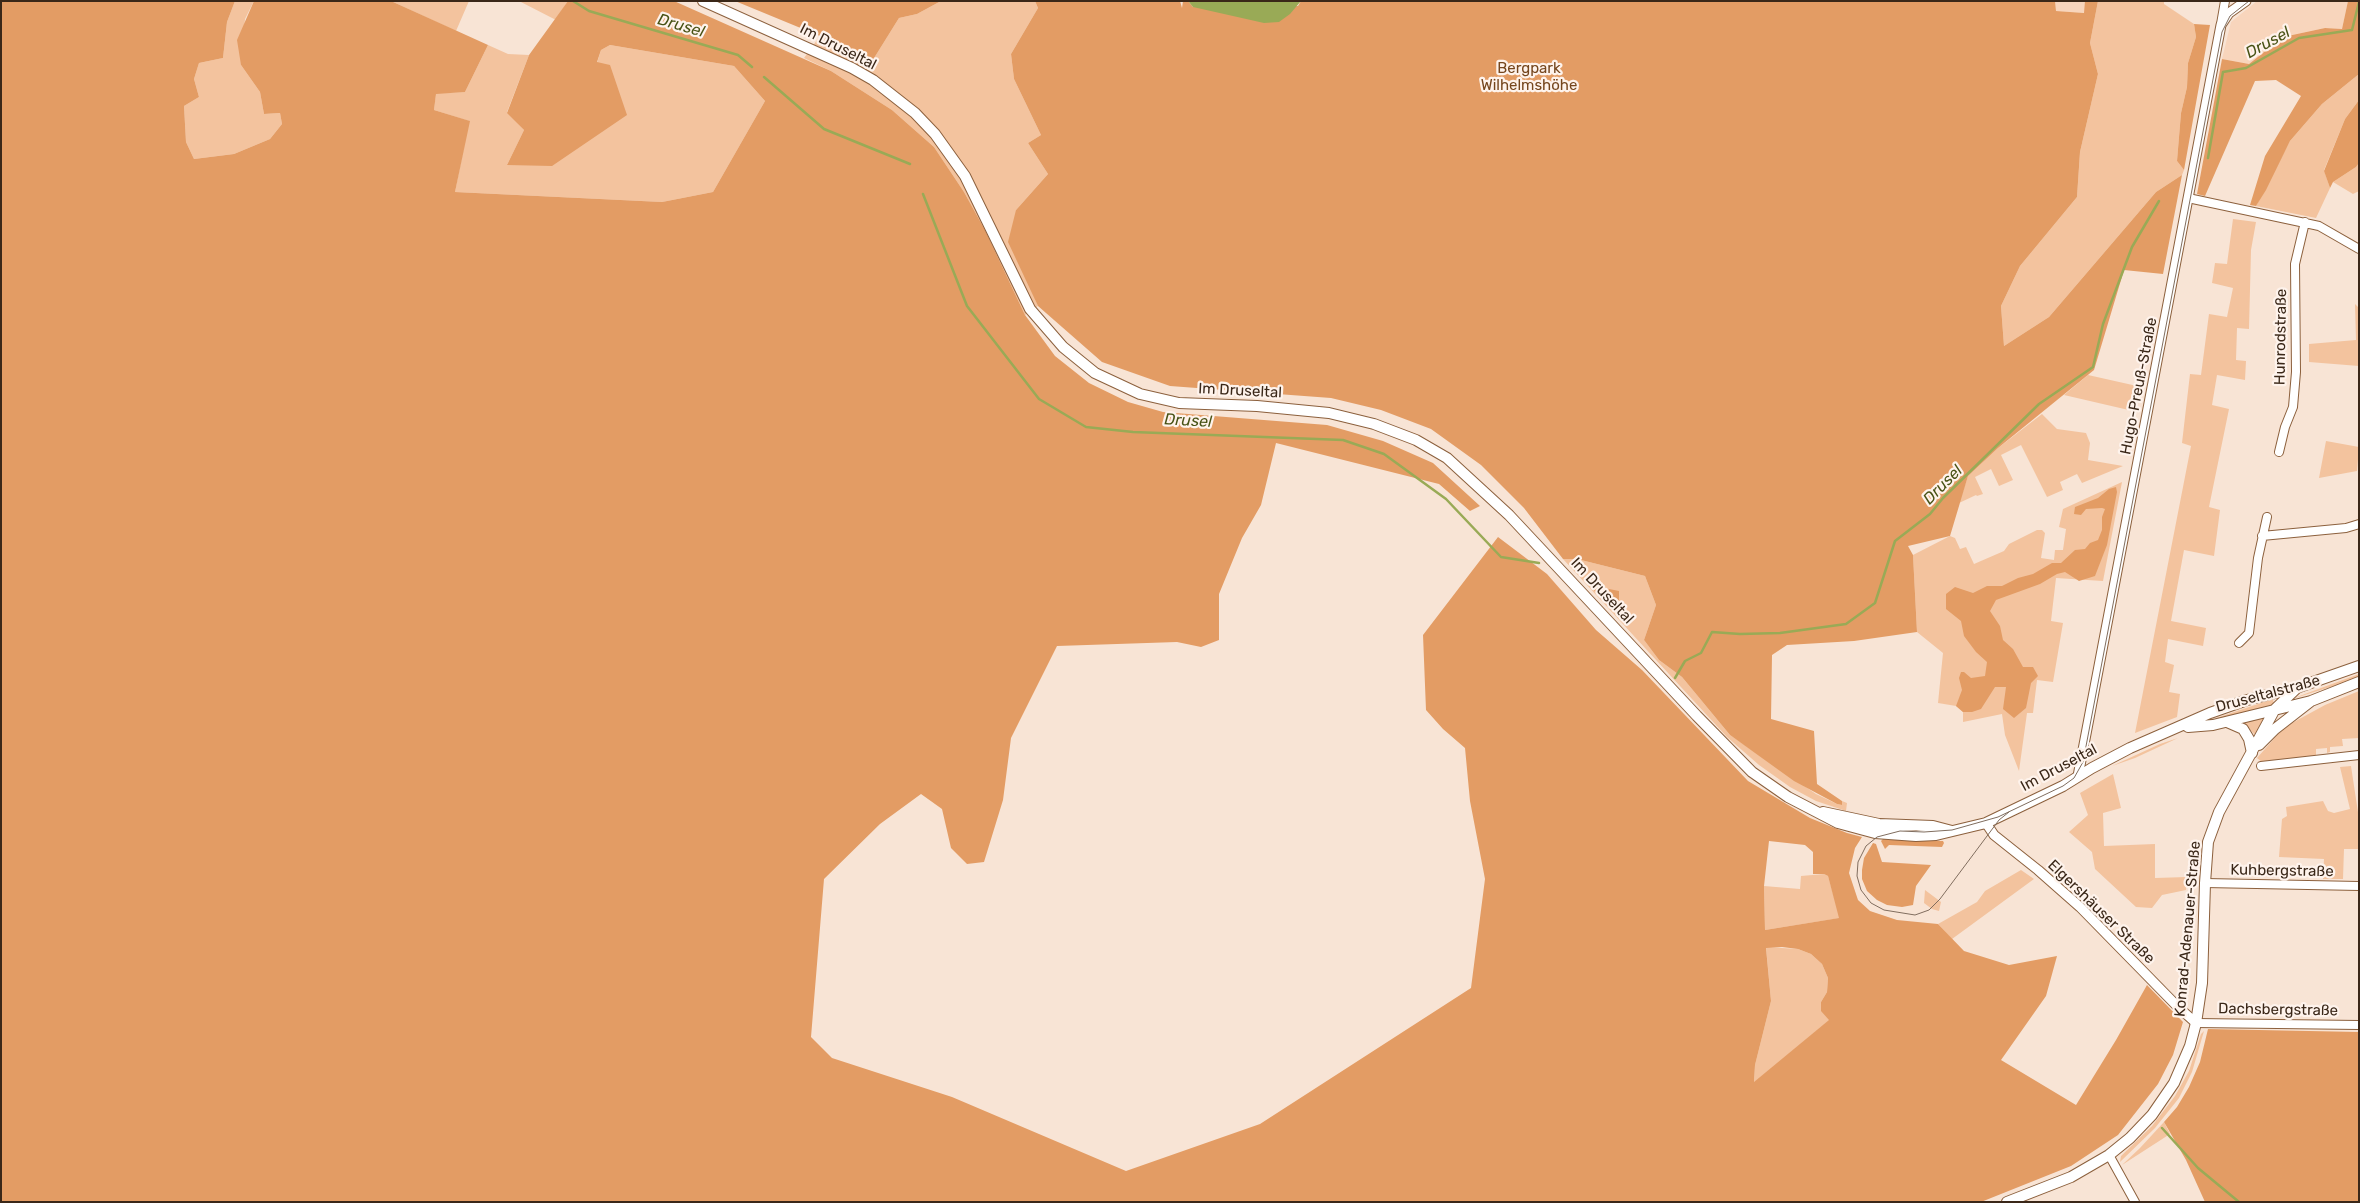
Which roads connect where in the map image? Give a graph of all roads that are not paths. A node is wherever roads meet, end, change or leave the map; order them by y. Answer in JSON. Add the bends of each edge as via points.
{"nodes":[{"id":1,"x":703,"y":1,"type":"edge"},
{"id":2,"x":2225,"y":1,"type":"edge"},
{"id":3,"x":2246,"y":1,"type":"edge"},
{"id":4,"x":2221,"y":25,"type":"junction"},
{"id":5,"x":2188,"y":198,"type":"junction"},
{"id":6,"x":2305,"y":222,"type":"junction"},
{"id":7,"x":2359,"y":249,"type":"edge"},
{"id":8,"x":2279,"y":452,"type":"dead end"},
{"id":9,"x":2267,"y":516,"type":"dead end"},
{"id":10,"x":2359,"y":524,"type":"edge"},
{"id":11,"x":2262,"y":536,"type":"junction"},
{"id":12,"x":2239,"y":643,"type":"dead end"},
{"id":13,"x":2359,"y":666,"type":"edge"},
{"id":14,"x":2359,"y":682,"type":"edge"},
{"id":15,"x":2299,"y":687,"type":"junction"},
{"id":16,"x":2247,"y":700,"type":"joint"},
{"id":17,"x":2311,"y":701,"type":"junction"},
{"id":18,"x":2275,"y":709,"type":"junction"},
{"id":19,"x":2225,"y":722,"type":"junction"},
{"id":20,"x":2213,"y":725,"type":"joint"},
{"id":21,"x":2179,"y":728,"type":"junction"},
{"id":22,"x":2252,"y":753,"type":"junction"},
{"id":23,"x":2359,"y":754,"type":"edge"},
{"id":24,"x":2261,"y":766,"type":"dead end"},
{"id":25,"x":2078,"y":776,"type":"junction"},
{"id":26,"x":1986,"y":823,"type":"junction"},
{"id":27,"x":2205,"y":883,"type":"junction"},
{"id":28,"x":2359,"y":886,"type":"edge"},
{"id":29,"x":2196,"y":1023,"type":"junction"},
{"id":30,"x":2359,"y":1025,"type":"edge"},
{"id":31,"x":2109,"y":1155,"type":"junction"},
{"id":32,"x":2007,"y":1202,"type":"edge"},
{"id":33,"x":2135,"y":1202,"type":"edge"}],
"edges":[{"from":1,"to":26,"type":"main road","name":"Im Druseltal","via":[[852,68],[915,113],[965,176],[1030,310],[1063,347],[1095,373],[1140,394],[1179,403],[1329,413],[1374,424],[1416,440],[1447,458],[1483,490],[1752,772],[1799,803],[1838,823],[1860,830],[1936,836]]},
{"from":2,"to":4,"type":"street","name":"Hugo-Preuß-Straße"},
{"from":3,"to":4,"type":"street","via":[[2229,13]]},
{"from":4,"to":5,"type":"street","name":"Hugo-Preuß-Straße"},
{"from":5,"to":6,"type":"street"},
{"from":5,"to":25,"type":"street","name":"Hugo-Preuß-Straße"},
{"from":6,"to":7,"type":"street"},
{"from":6,"to":8,"type":"street","name":"Hunrodstraße","via":[[2295,264],[2296,372],[2293,407]]},
{"from":9,"to":11,"type":"street"},
{"from":10,"to":11,"type":"street"},
{"from":11,"to":12,"type":"street","via":[[2249,633]]},
{"from":13,"to":15,"type":"main road","name":"Druseltalstraße"},
{"from":14,"to":17,"type":"main road","name":"Druseltalstraße"},
{"from":15,"to":16,"type":"main road","name":"Druseltalstraße"},
{"from":15,"to":18,"type":"main road","name":"Konrad-Adenauer-Straße"},
{"from":16,"to":21,"type":"main road","name":"Im Druseltal"},
{"from":17,"to":18,"type":"main road","name":"Druseltalstraße"},
{"from":17,"to":22,"type":"main road","name":"Konrad-Adenauer-Straße","via":[[2275,729]]},
{"from":18,"to":19,"type":"main road","name":"Druseltalstraße"},
{"from":18,"to":22,"type":"main road","name":"Konrad-Adenauer-Straße"},
{"from":19,"to":20,"type":"main road","name":"Druseltalstraße"},
{"from":19,"to":22,"type":"main road","via":[[2243,729]]},
{"from":20,"to":21,"type":"main road","name":"Im Druseltal"},
{"from":21,"to":25,"type":"main road","name":"Im Druseltal","via":[[2130,748]]},
{"from":22,"to":27,"type":"main road","name":"Konrad-Adenauer-Straße","via":[[2219,812],[2208,842]]},
{"from":23,"to":24,"type":"street"},
{"from":25,"to":26,"type":"main road","name":"Im Druseltal"},
{"from":26,"to":29,"type":"street","name":"Elgershäuser Straße","via":[[1994,835],[2080,906]]},
{"from":27,"to":28,"type":"street","name":"Kuhbergstraße"},
{"from":27,"to":29,"type":"main road","name":"Konrad-Adenauer-Straße","via":[[2202,983]]},
{"from":29,"to":30,"type":"street","name":"Dachsbergstraße"},
{"from":29,"to":31,"type":"main road","name":"Konrad-Adenauer-Straße","via":[[2183,1064],[2164,1099],[2130,1138]]},
{"from":31,"to":32,"type":"main road","name":"Konrad-Adenauer-Straße","via":[[2071,1177]]},
{"from":31,"to":33,"type":"street"}]}
